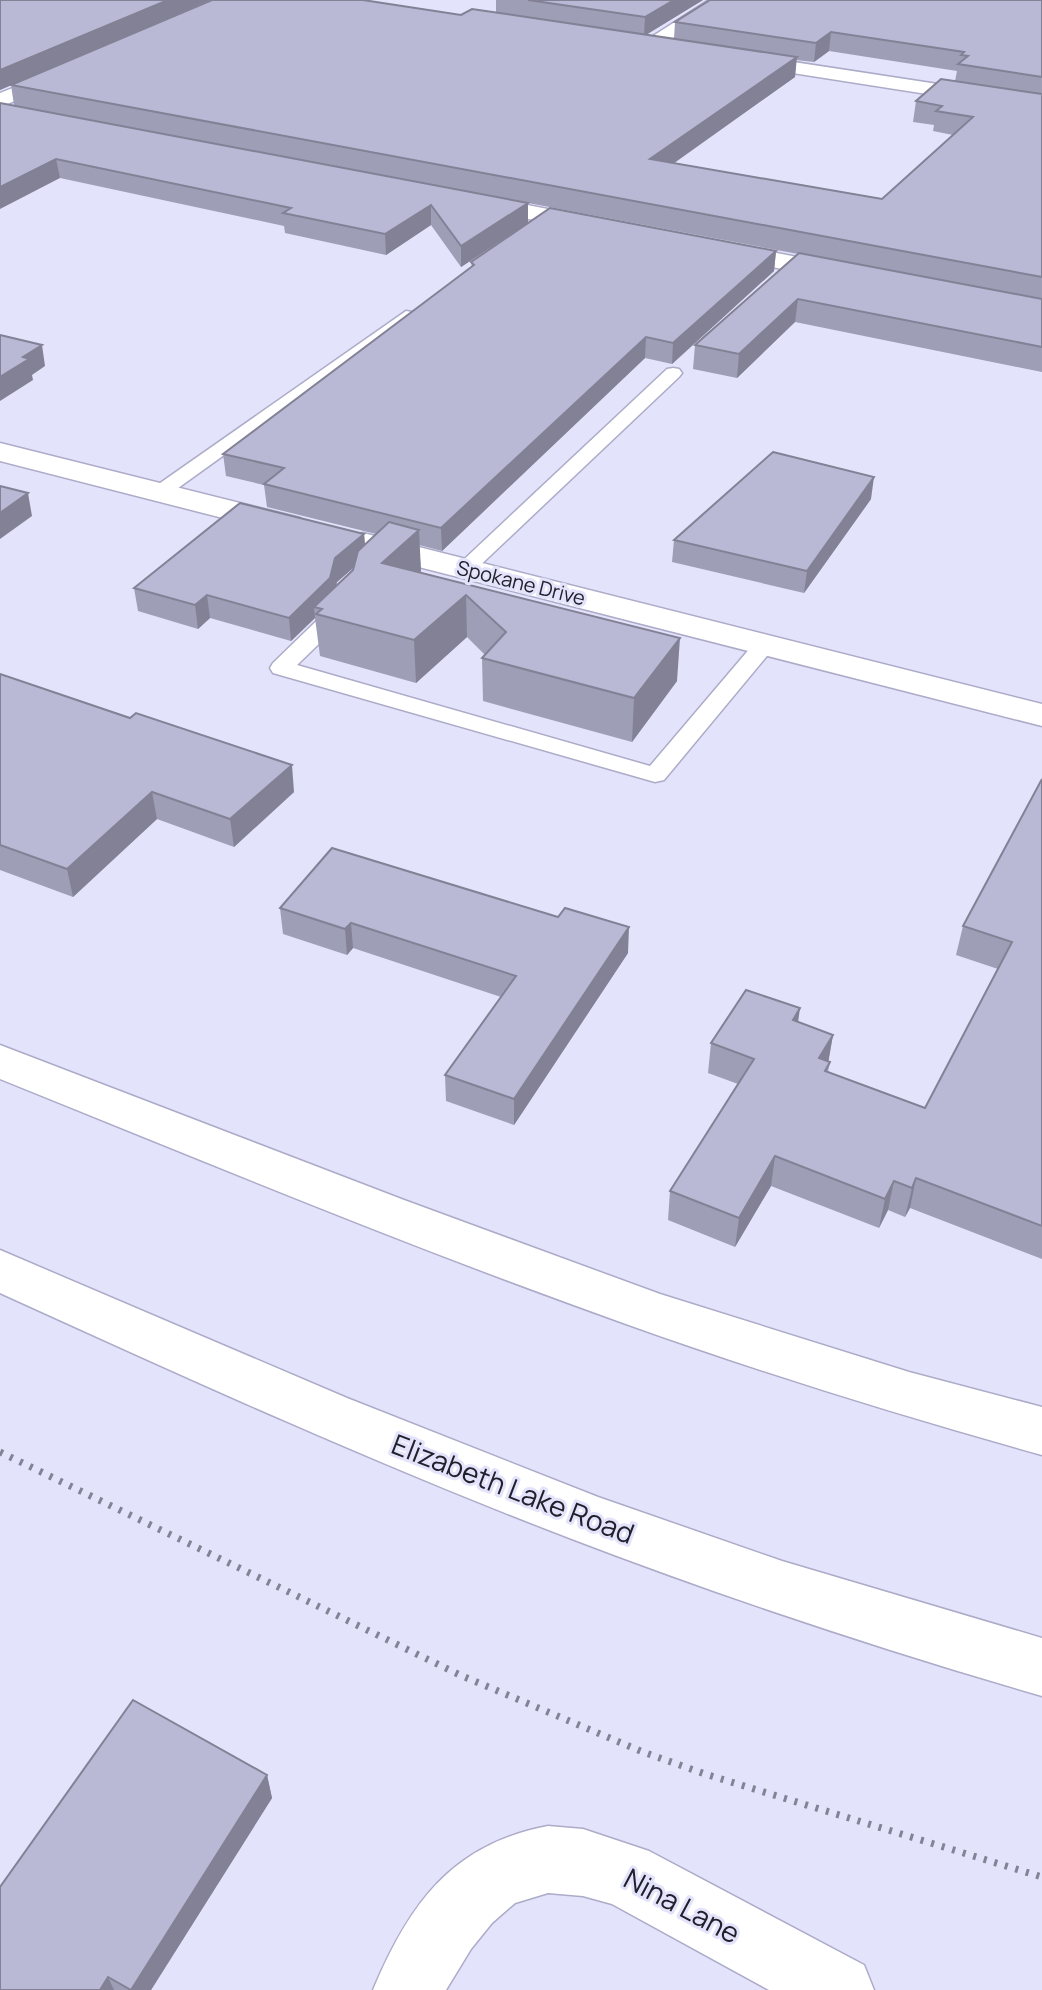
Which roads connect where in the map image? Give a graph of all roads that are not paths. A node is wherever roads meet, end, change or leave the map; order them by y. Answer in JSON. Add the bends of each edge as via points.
{"nodes":[{"id":1,"x":722,"y":0,"type":"edge"},
{"id":2,"x":680,"y":50,"type":"edge"},
{"id":3,"x":712,"y":55,"type":"edge"},
{"id":4,"x":90,"y":62,"type":"edge"},
{"id":5,"x":0,"y":101,"type":"edge"},
{"id":6,"x":1042,"y":106,"type":"edge"},
{"id":7,"x":0,"y":112,"type":"edge"},
{"id":8,"x":29,"y":117,"type":"edge"},
{"id":9,"x":442,"y":196,"type":"edge"},
{"id":10,"x":627,"y":231,"type":"edge"},
{"id":11,"x":688,"y":243,"type":"edge"},
{"id":12,"x":873,"y":279,"type":"edge"},
{"id":13,"x":406,"y":316,"type":"edge"},
{"id":14,"x":673,"y":373,"type":"edge"},
{"id":15,"x":0,"y":452,"type":"edge"},
{"id":16,"x":160,"y":492,"type":"junction"},
{"id":17,"x":465,"y":569,"type":"junction"},
{"id":18,"x":347,"y":589,"type":"edge"},
{"id":19,"x":765,"y":645,"type":"junction"},
{"id":20,"x":1042,"y":715,"type":"edge"},
{"id":21,"x":0,"y":1061,"type":"edge"},
{"id":22,"x":0,"y":1270,"type":"edge"},
{"id":23,"x":1042,"y":1431,"type":"edge"},
{"id":24,"x":1042,"y":1667,"type":"edge"},
{"id":25,"x":408,"y":1990,"type":"edge"},
{"id":26,"x":839,"y":1990,"type":"edge"}],
"edges":[{"from":1,"to":2,"type":"street","via":[[641,44]]},
{"from":3,"to":6,"type":"street"},
{"from":4,"to":5,"type":"street"},
{"from":7,"to":8,"type":"street"},
{"from":9,"to":10,"type":"street","via":[[542,222]]},
{"from":11,"to":12,"type":"street","via":[[790,270]]},
{"from":13,"to":16,"type":"lane"},
{"from":14,"to":17,"type":"lane"},
{"from":15,"to":16,"type":"street","name":"Spokane Drive"},
{"from":16,"to":17,"type":"street","name":"Spokane Drive","via":[[321,533],[378,561]]},
{"from":17,"to":19,"type":"street","name":"Spokane Drive"},
{"from":18,"to":19,"type":"lane","via":[[346,605],[281,668],[655,775]]},
{"from":19,"to":20,"type":"street","name":"Spokane Drive"},
{"from":21,"to":23,"type":"street","via":[[625,1304]]},
{"from":22,"to":24,"type":"street","name":"Elizabeth Lake Road","via":[[528,1497],[833,1604]]},
{"from":25,"to":26,"type":"street","name":"Nina Lane","via":[[454,1911],[490,1878],[514,1867],[569,1859],[625,1875]]}]}
